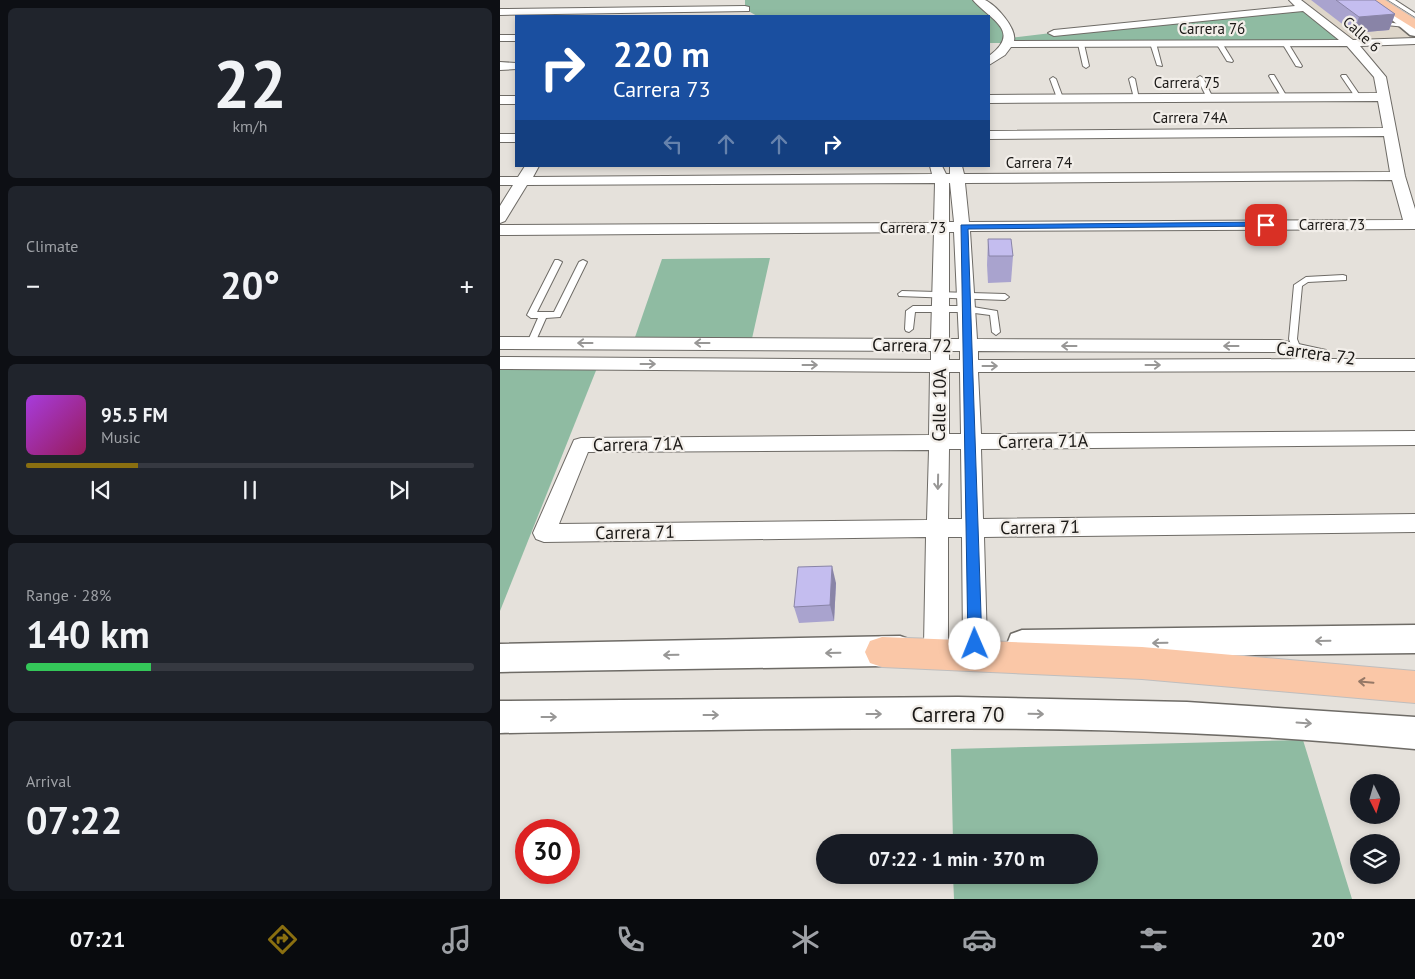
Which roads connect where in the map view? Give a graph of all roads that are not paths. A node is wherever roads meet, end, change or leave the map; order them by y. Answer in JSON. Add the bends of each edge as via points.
{"nodes":[{"id":1,"x":978,"y":0,"type":"edge"},
{"id":2,"x":1294,"y":0,"type":"edge"},
{"id":3,"x":1391,"y":0,"type":"edge"},
{"id":4,"x":1374,"y":4,"type":"edge"},
{"id":5,"x":745,"y":5,"type":"edge"},
{"id":6,"x":1304,"y":8,"type":"junction"},
{"id":7,"x":500,"y":12,"type":"edge"},
{"id":8,"x":756,"y":15,"type":"edge"},
{"id":9,"x":1413,"y":24,"type":"edge"},
{"id":10,"x":500,"y":38,"type":"edge"},
{"id":11,"x":515,"y":38,"type":"edge"},
{"id":12,"x":1054,"y":39,"type":"junction"},
{"id":13,"x":1009,"y":41,"type":"junction"},
{"id":14,"x":1415,"y":41,"type":"edge"},
{"id":15,"x":1152,"y":43,"type":"junction"},
{"id":16,"x":1219,"y":43,"type":"junction"},
{"id":17,"x":1285,"y":43,"type":"junction"},
{"id":18,"x":1350,"y":43,"type":"junction"},
{"id":19,"x":1081,"y":44,"type":"junction"},
{"id":20,"x":990,"y":60,"type":"edge"},
{"id":21,"x":1230,"y":61,"type":"dead end"},
{"id":22,"x":1160,"y":65,"type":"dead end"},
{"id":23,"x":500,"y":66,"type":"edge"},
{"id":24,"x":515,"y":66,"type":"edge"},
{"id":25,"x":1086,"y":66,"type":"dead end"},
{"id":26,"x":1299,"y":66,"type":"dead end"},
{"id":27,"x":1272,"y":76,"type":"dead end"},
{"id":28,"x":1344,"y":76,"type":"dead end"},
{"id":29,"x":1200,"y":78,"type":"dead end"},
{"id":30,"x":1053,"y":79,"type":"dead end"},
{"id":31,"x":1132,"y":79,"type":"dead end"},
{"id":32,"x":1284,"y":97,"type":"junction"},
{"id":33,"x":1358,"y":97,"type":"junction"},
{"id":34,"x":1385,"y":97,"type":"junction"},
{"id":35,"x":1060,"y":98,"type":"junction"},
{"id":36,"x":1137,"y":98,"type":"junction"},
{"id":37,"x":1210,"y":98,"type":"junction"},
{"id":38,"x":990,"y":99,"type":"edge"},
{"id":39,"x":500,"y":100,"type":"edge"},
{"id":40,"x":515,"y":100,"type":"edge"},
{"id":41,"x":1391,"y":132,"type":"junction"},
{"id":42,"x":990,"y":134,"type":"edge"},
{"id":43,"x":500,"y":138,"type":"edge"},
{"id":44,"x":515,"y":138,"type":"edge"},
{"id":45,"x":531,"y":167,"type":"edge"},
{"id":46,"x":948,"y":173,"type":"edge"},
{"id":47,"x":1398,"y":176,"type":"junction"},
{"id":48,"x":523,"y":181,"type":"junction"},
{"id":49,"x":500,"y":182,"type":"edge"},
{"id":50,"x":500,"y":218,"type":"edge"},
{"id":51,"x":1413,"y":224,"type":"edge"},
{"id":52,"x":942,"y":227,"type":"junction"},
{"id":53,"x":964,"y":227,"type":"junction"},
{"id":54,"x":500,"y":230,"type":"edge"},
{"id":55,"x":558,"y":262,"type":"dead end"},
{"id":56,"x":583,"y":262,"type":"dead end"},
{"id":57,"x":1344,"y":278,"type":"dead end"},
{"id":58,"x":902,"y":294,"type":"dead end"},
{"id":59,"x":1005,"y":297,"type":"dead end"},
{"id":60,"x":941,"y":301,"type":"junction"},
{"id":61,"x":967,"y":302,"type":"junction"},
{"id":62,"x":544,"y":315,"type":"junction"},
{"id":63,"x":909,"y":328,"type":"dead end"},
{"id":64,"x":996,"y":332,"type":"dead end"},
{"id":65,"x":500,"y":343,"type":"edge"},
{"id":66,"x":531,"y":343,"type":"junction"},
{"id":67,"x":968,"y":346,"type":"junction"},
{"id":68,"x":940,"y":356,"type":"junction"},
{"id":69,"x":1299,"y":358,"type":"junction"},
{"id":70,"x":500,"y":363,"type":"edge"},
{"id":71,"x":968,"y":366,"type":"junction"},
{"id":72,"x":1414,"y":367,"type":"edge"},
{"id":73,"x":1415,"y":438,"type":"edge"},
{"id":74,"x":939,"y":442,"type":"junction"},
{"id":75,"x":970,"y":442,"type":"junction"},
{"id":76,"x":1415,"y":524,"type":"edge"},
{"id":77,"x":938,"y":528,"type":"junction"},
{"id":78,"x":972,"y":528,"type":"junction"},
{"id":79,"x":544,"y":533,"type":"joint"},
{"id":80,"x":1415,"y":639,"type":"edge"},
{"id":81,"x":1371,"y":641,"type":"junction"},
{"id":82,"x":975,"y":644,"type":"junction"},
{"id":83,"x":936,"y":645,"type":"junction"},
{"id":84,"x":882,"y":652,"type":"junction"},
{"id":85,"x":1415,"y":655,"type":"edge"},
{"id":86,"x":500,"y":658,"type":"edge"},
{"id":87,"x":1415,"y":687,"type":"edge"},
{"id":88,"x":500,"y":717,"type":"edge"},
{"id":89,"x":1415,"y":733,"type":"edge"}],
"edges":[{"from":1,"to":13,"type":"street","via":[[1006,23]]},
{"from":2,"to":6,"type":"street","name":"Calle 6"},
{"from":3,"to":9,"type":"lane"},
{"from":4,"to":9,"type":"main road"},
{"from":5,"to":7,"type":"street"},
{"from":5,"to":8,"type":"street"},
{"from":6,"to":12,"type":"street"},
{"from":6,"to":18,"type":"street","name":"Calle 6"},
{"from":10,"to":11,"type":"street"},
{"from":12,"to":13,"type":"street","name":"Carrera 76"},
{"from":12,"to":19,"type":"street","name":"Carrera 76"},
{"from":13,"to":20,"type":"street","via":[[1000,55]]},
{"from":14,"to":18,"type":"street","name":"Carrera 76"},
{"from":15,"to":16,"type":"street","name":"Carrera 76"},
{"from":15,"to":19,"type":"street","name":"Carrera 76"},
{"from":15,"to":22,"type":"lane"},
{"from":16,"to":17,"type":"street","name":"Carrera 76"},
{"from":16,"to":21,"type":"lane"},
{"from":17,"to":18,"type":"street","name":"Carrera 76"},
{"from":17,"to":26,"type":"lane"},
{"from":18,"to":34,"type":"street","name":"Calle 6","via":[[1373,66],[1380,77]]},
{"from":19,"to":25,"type":"lane"},
{"from":23,"to":24,"type":"street"},
{"from":27,"to":32,"type":"lane"},
{"from":28,"to":33,"type":"lane"},
{"from":29,"to":37,"type":"lane"},
{"from":30,"to":35,"type":"lane"},
{"from":31,"to":36,"type":"lane"},
{"from":32,"to":33,"type":"street","name":"Carrera 75"},
{"from":32,"to":37,"type":"street","name":"Carrera 75"},
{"from":33,"to":34,"type":"street","name":"Carrera 75"},
{"from":34,"to":41,"type":"street","name":"Calle 6"},
{"from":35,"to":36,"type":"street","name":"Carrera 75"},
{"from":35,"to":38,"type":"street","name":"Carrera 75"},
{"from":36,"to":37,"type":"street","name":"Carrera 75"},
{"from":39,"to":40,"type":"street"},
{"from":41,"to":42,"type":"street","name":"Carrera 74A"},
{"from":41,"to":47,"type":"street","name":"Calle 6"},
{"from":43,"to":44,"type":"street"},
{"from":45,"to":48,"type":"street"},
{"from":46,"to":47,"type":"street","name":"Carrera 74"},
{"from":46,"to":48,"type":"street","name":"Carrera 74"},
{"from":46,"to":52,"type":"street","name":"Calle 10A"},
{"from":46,"to":53,"type":"street","name":"Calle 10A"},
{"from":47,"to":51,"type":"street","name":"Calle 6"},
{"from":48,"to":49,"type":"street","name":"Carrera 74"},
{"from":48,"to":50,"type":"street"},
{"from":51,"to":53,"type":"street","name":"Carrera 73"},
{"from":52,"to":53,"type":"street","name":"Carrera 73"},
{"from":52,"to":54,"type":"street","name":"Carrera 73"},
{"from":52,"to":60,"type":"street","name":"Calle 10A"},
{"from":53,"to":61,"type":"street","name":"Calle 10A"},
{"from":55,"to":62,"type":"lane","via":[[530,315]]},
{"from":56,"to":62,"type":"lane","via":[[557,315]]},
{"from":57,"to":69,"type":"lane","via":[[1306,280],[1298,285],[1293,339]]},
{"from":58,"to":60,"type":"lane"},
{"from":59,"to":61,"type":"lane"},
{"from":60,"to":61,"type":"lane"},
{"from":60,"to":61,"type":"lane"},
{"from":60,"to":63,"type":"lane","via":[[911,310]]},
{"from":60,"to":68,"type":"street","name":"Calle 10A"},
{"from":61,"to":64,"type":"lane","via":[[994,313]]},
{"from":61,"to":67,"type":"street","name":"Calle 10A"},
{"from":62,"to":66,"type":"lane"},
{"from":65,"to":66,"type":"street","name":"Carrera 72"},
{"from":68,"to":66,"type":"street","name":"Carrera 72","one_way":true},
{"from":67,"to":68,"type":"street","name":"Carrera 72"},
{"from":69,"to":67,"type":"street","name":"Carrera 72","one_way":true,"via":[[1280,346]]},
{"from":67,"to":71,"type":"street","name":"Calle 10A"},
{"from":70,"to":68,"type":"street","name":"Carrera 72","one_way":true},
{"from":68,"to":71,"type":"street","name":"Carrera 72"},
{"from":68,"to":74,"type":"street","name":"Calle 10A"},
{"from":71,"to":69,"type":"street","name":"Carrera 72","one_way":true},
{"from":69,"to":72,"type":"street","name":"Carrera 72"},
{"from":71,"to":75,"type":"street","name":"Calle 10A"},
{"from":73,"to":75,"type":"street","name":"Carrera 71A"},
{"from":74,"to":75,"type":"street","name":"Carrera 71A"},
{"from":74,"to":77,"type":"street","name":"Calle 10A","one_way":true},
{"from":74,"to":79,"type":"street","name":"Carrera 71A","via":[[581,445]]},
{"from":75,"to":78,"type":"street","name":"Calle 10A"},
{"from":76,"to":78,"type":"street","name":"Carrera 71"},
{"from":77,"to":78,"type":"street","name":"Carrera 71"},
{"from":77,"to":79,"type":"street","name":"Carrera 71"},
{"from":77,"to":83,"type":"street","name":"Calle 10A"},
{"from":78,"to":82,"type":"street","name":"Calle 10A"},
{"from":80,"to":81,"type":"street"},
{"from":81,"to":82,"type":"street","one_way":true},
{"from":81,"to":85,"type":"street"},
{"from":82,"to":83,"type":"street"},
{"from":83,"to":84,"type":"street"},
{"from":84,"to":86,"type":"street","one_way":true},
{"from":87,"to":84,"type":"main road","one_way":true,"via":[[1206,668]]},
{"from":88,"to":89,"type":"street","name":"Carrera 70","one_way":true,"via":[[1008,713],[1256,719]]}]}
